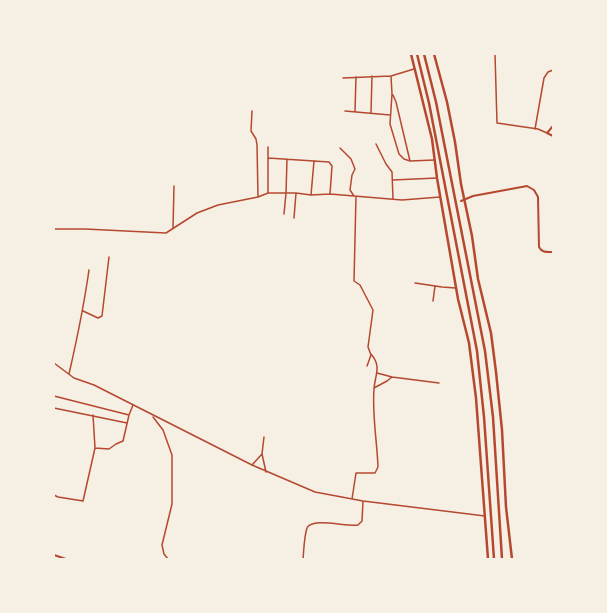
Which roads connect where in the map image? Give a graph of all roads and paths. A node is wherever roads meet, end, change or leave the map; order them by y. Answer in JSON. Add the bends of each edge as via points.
{"nodes":[{"id":1,"x":411,"y":54,"type":"edge"},
{"id":2,"x":417,"y":54,"type":"edge"},
{"id":3,"x":424,"y":54,"type":"edge"},
{"id":4,"x":434,"y":54,"type":"edge"},
{"id":5,"x":495,"y":54,"type":"edge"},
{"id":6,"x":414,"y":68,"type":"junction"},
{"id":7,"x":553,"y":70,"type":"edge"},
{"id":8,"x":372,"y":76,"type":"junction"},
{"id":9,"x":391,"y":76,"type":"junction"},
{"id":10,"x":356,"y":77,"type":"junction"},
{"id":11,"x":343,"y":78,"type":"dead end"},
{"id":12,"x":392,"y":94,"type":"junction"},
{"id":13,"x":252,"y":111,"type":"dead end"},
{"id":14,"x":345,"y":111,"type":"dead end"},
{"id":15,"x":355,"y":112,"type":"junction"},
{"id":16,"x":371,"y":114,"type":"junction"},
{"id":17,"x":390,"y":115,"type":"junction"},
{"id":18,"x":553,"y":126,"type":"edge"},
{"id":19,"x":535,"y":129,"type":"junction"},
{"id":20,"x":547,"y":133,"type":"junction"},
{"id":21,"x":553,"y":136,"type":"edge"},
{"id":22,"x":376,"y":144,"type":"dead end"},
{"id":23,"x":268,"y":147,"type":"dead end"},
{"id":24,"x":340,"y":148,"type":"dead end"},
{"id":25,"x":268,"y":158,"type":"junction"},
{"id":26,"x":287,"y":159,"type":"junction"},
{"id":27,"x":434,"y":160,"type":"junction"},
{"id":28,"x":314,"y":161,"type":"junction"},
{"id":29,"x":410,"y":161,"type":"junction"},
{"id":30,"x":437,"y":178,"type":"junction"},
{"id":31,"x":393,"y":180,"type":"junction"},
{"id":32,"x":174,"y":186,"type":"dead end"},
{"id":33,"x":268,"y":193,"type":"junction"},
{"id":34,"x":286,"y":193,"type":"junction"},
{"id":35,"x":296,"y":193,"type":"junction"},
{"id":36,"x":330,"y":194,"type":"junction"},
{"id":37,"x":311,"y":195,"type":"junction"},
{"id":38,"x":355,"y":196,"type":"junction"},
{"id":39,"x":258,"y":197,"type":"junction"},
{"id":40,"x":440,"y":197,"type":"junction"},
{"id":41,"x":393,"y":199,"type":"junction"},
{"id":42,"x":463,"y":200,"type":"junction"},
{"id":43,"x":284,"y":214,"type":"dead end"},
{"id":44,"x":294,"y":218,"type":"dead end"},
{"id":45,"x":173,"y":228,"type":"junction"},
{"id":46,"x":54,"y":229,"type":"edge"},
{"id":47,"x":553,"y":252,"type":"edge"},
{"id":48,"x":109,"y":257,"type":"dead end"},
{"id":49,"x":89,"y":270,"type":"dead end"},
{"id":50,"x":415,"y":283,"type":"dead end"},
{"id":51,"x":435,"y":286,"type":"junction"},
{"id":52,"x":456,"y":288,"type":"junction"},
{"id":53,"x":433,"y":301,"type":"dead end"},
{"id":54,"x":83,"y":311,"type":"junction"},
{"id":55,"x":370,"y":353,"type":"junction"},
{"id":56,"x":54,"y":363,"type":"edge"},
{"id":57,"x":367,"y":366,"type":"dead end"},
{"id":58,"x":377,"y":373,"type":"junction"},
{"id":59,"x":68,"y":374,"type":"junction"},
{"id":60,"x":392,"y":377,"type":"junction"},
{"id":61,"x":439,"y":383,"type":"dead end"},
{"id":62,"x":374,"y":388,"type":"junction"},
{"id":63,"x":54,"y":396,"type":"edge"},
{"id":64,"x":133,"y":405,"type":"junction"},
{"id":65,"x":54,"y":408,"type":"edge"},
{"id":66,"x":93,"y":415,"type":"junction"},
{"id":67,"x":129,"y":415,"type":"junction"},
{"id":68,"x":152,"y":415,"type":"junction"},
{"id":69,"x":127,"y":423,"type":"junction"},
{"id":70,"x":264,"y":437,"type":"dead end"},
{"id":71,"x":95,"y":448,"type":"junction"},
{"id":72,"x":262,"y":454,"type":"junction"},
{"id":73,"x":252,"y":465,"type":"junction"},
{"id":74,"x":266,"y":472,"type":"junction"},
{"id":75,"x":54,"y":478,"type":"edge"},
{"id":76,"x":54,"y":485,"type":"edge"},
{"id":77,"x":497,"y":486,"type":"junction"},
{"id":78,"x":505,"y":486,"type":"junction"},
{"id":79,"x":54,"y":495,"type":"edge"},
{"id":80,"x":352,"y":499,"type":"junction"},
{"id":81,"x":363,"y":501,"type":"junction"},
{"id":82,"x":484,"y":516,"type":"junction"},
{"id":83,"x":54,"y":555,"type":"edge"},
{"id":84,"x":66,"y":559,"type":"edge"},
{"id":85,"x":168,"y":559,"type":"edge"},
{"id":86,"x":303,"y":559,"type":"edge"},
{"id":87,"x":488,"y":559,"type":"edge"},
{"id":88,"x":494,"y":559,"type":"edge"},
{"id":89,"x":502,"y":559,"type":"edge"},
{"id":90,"x":512,"y":559,"type":"edge"}],
"edges":[{"from":1,"to":6,"type":"highway"},
{"from":2,"to":88,"type":"highway","via":[[429,103],[477,351]]},
{"from":3,"to":77,"type":"highway","via":[[436,102],[485,351],[493,417]]},
{"from":4,"to":42,"type":"highway","via":[[447,102]]},
{"from":5,"to":19,"type":"street","via":[[497,122]]},
{"from":6,"to":9,"type":"street"},
{"from":6,"to":27,"type":"highway","via":[[432,140]]},
{"from":7,"to":19,"type":"street","via":[[544,78]]},
{"from":8,"to":9,"type":"street"},
{"from":8,"to":10,"type":"street"},
{"from":8,"to":16,"type":"street"},
{"from":9,"to":12,"type":"street"},
{"from":10,"to":11,"type":"street"},
{"from":10,"to":15,"type":"street"},
{"from":12,"to":17,"type":"street"},
{"from":12,"to":29,"type":"street"},
{"from":13,"to":39,"type":"street","via":[[251,131],[257,145]]},
{"from":14,"to":15,"type":"street"},
{"from":15,"to":16,"type":"street"},
{"from":16,"to":17,"type":"street"},
{"from":17,"to":29,"type":"street","via":[[390,130],[399,154]]},
{"from":18,"to":20,"type":"street"},
{"from":19,"to":20,"type":"street"},
{"from":20,"to":21,"type":"street"},
{"from":22,"to":31,"type":"street","via":[[392,172]]},
{"from":23,"to":25,"type":"street"},
{"from":24,"to":38,"type":"street","via":[[351,159],[355,169],[350,190]]},
{"from":25,"to":26,"type":"street"},
{"from":25,"to":33,"type":"street"},
{"from":26,"to":28,"type":"street"},
{"from":26,"to":34,"type":"street"},
{"from":27,"to":29,"type":"street"},
{"from":27,"to":30,"type":"highway"},
{"from":28,"to":36,"type":"street","via":[[329,162],[332,166]]},
{"from":28,"to":37,"type":"street"},
{"from":30,"to":31,"type":"street"},
{"from":30,"to":40,"type":"highway"},
{"from":31,"to":41,"type":"street"},
{"from":32,"to":45,"type":"street"},
{"from":33,"to":34,"type":"street"},
{"from":33,"to":39,"type":"street"},
{"from":34,"to":35,"type":"street"},
{"from":34,"to":43,"type":"street"},
{"from":35,"to":37,"type":"street"},
{"from":35,"to":44,"type":"street"},
{"from":36,"to":37,"type":"street"},
{"from":36,"to":38,"type":"street"},
{"from":38,"to":41,"type":"street"},
{"from":38,"to":55,"type":"street","via":[[354,281],[360,285],[373,310],[368,347]]},
{"from":39,"to":45,"type":"street","via":[[218,205],[197,213]]},
{"from":40,"to":41,"type":"street"},
{"from":40,"to":52,"type":"highway"},
{"from":42,"to":47,"type":"street","via":[[527,186],[534,190],[538,197],[539,247],[544,252]]},
{"from":42,"to":78,"type":"highway","via":[[472,236],[496,372]]},
{"from":45,"to":46,"type":"street","via":[[166,233],[85,228]]},
{"from":48,"to":54,"type":"street","via":[[102,316],[98,318]]},
{"from":49,"to":54,"type":"street"},
{"from":50,"to":51,"type":"street"},
{"from":51,"to":52,"type":"street"},
{"from":51,"to":53,"type":"street"},
{"from":52,"to":82,"type":"highway","via":[[469,343],[476,398]]},
{"from":54,"to":59,"type":"street"},
{"from":55,"to":57,"type":"street"},
{"from":55,"to":58,"type":"street","via":[[378,365]]},
{"from":56,"to":59,"type":"street"},
{"from":58,"to":60,"type":"street"},
{"from":58,"to":62,"type":"street"},
{"from":59,"to":64,"type":"street"},
{"from":60,"to":61,"type":"street"},
{"from":60,"to":62,"type":"street"},
{"from":62,"to":80,"type":"street","via":[[373,417],[378,466],[375,473],[356,472]]},
{"from":63,"to":67,"type":"street"},
{"from":64,"to":67,"type":"street"},
{"from":64,"to":68,"type":"street"},
{"from":65,"to":66,"type":"street"},
{"from":66,"to":69,"type":"street"},
{"from":66,"to":71,"type":"street"},
{"from":67,"to":69,"type":"street"},
{"from":68,"to":73,"type":"street"},
{"from":68,"to":85,"type":"street","via":[[163,430],[172,455],[172,504],[162,545]]},
{"from":69,"to":71,"type":"street","via":[[123,441],[109,449]]},
{"from":70,"to":72,"type":"street"},
{"from":71,"to":79,"type":"street","via":[[83,501]]},
{"from":72,"to":73,"type":"street"},
{"from":72,"to":74,"type":"street"},
{"from":73,"to":74,"type":"street"},
{"from":74,"to":80,"type":"street","via":[[315,492]]},
{"from":75,"to":76,"type":"street"},
{"from":77,"to":78,"type":"highway"},
{"from":77,"to":89,"type":"highway"},
{"from":78,"to":90,"type":"highway"},
{"from":80,"to":81,"type":"street"},
{"from":81,"to":82,"type":"street"},
{"from":81,"to":86,"type":"street","via":[[362,521],[358,525],[309,525]]},
{"from":82,"to":87,"type":"highway"},
{"from":83,"to":84,"type":"street"}]}
